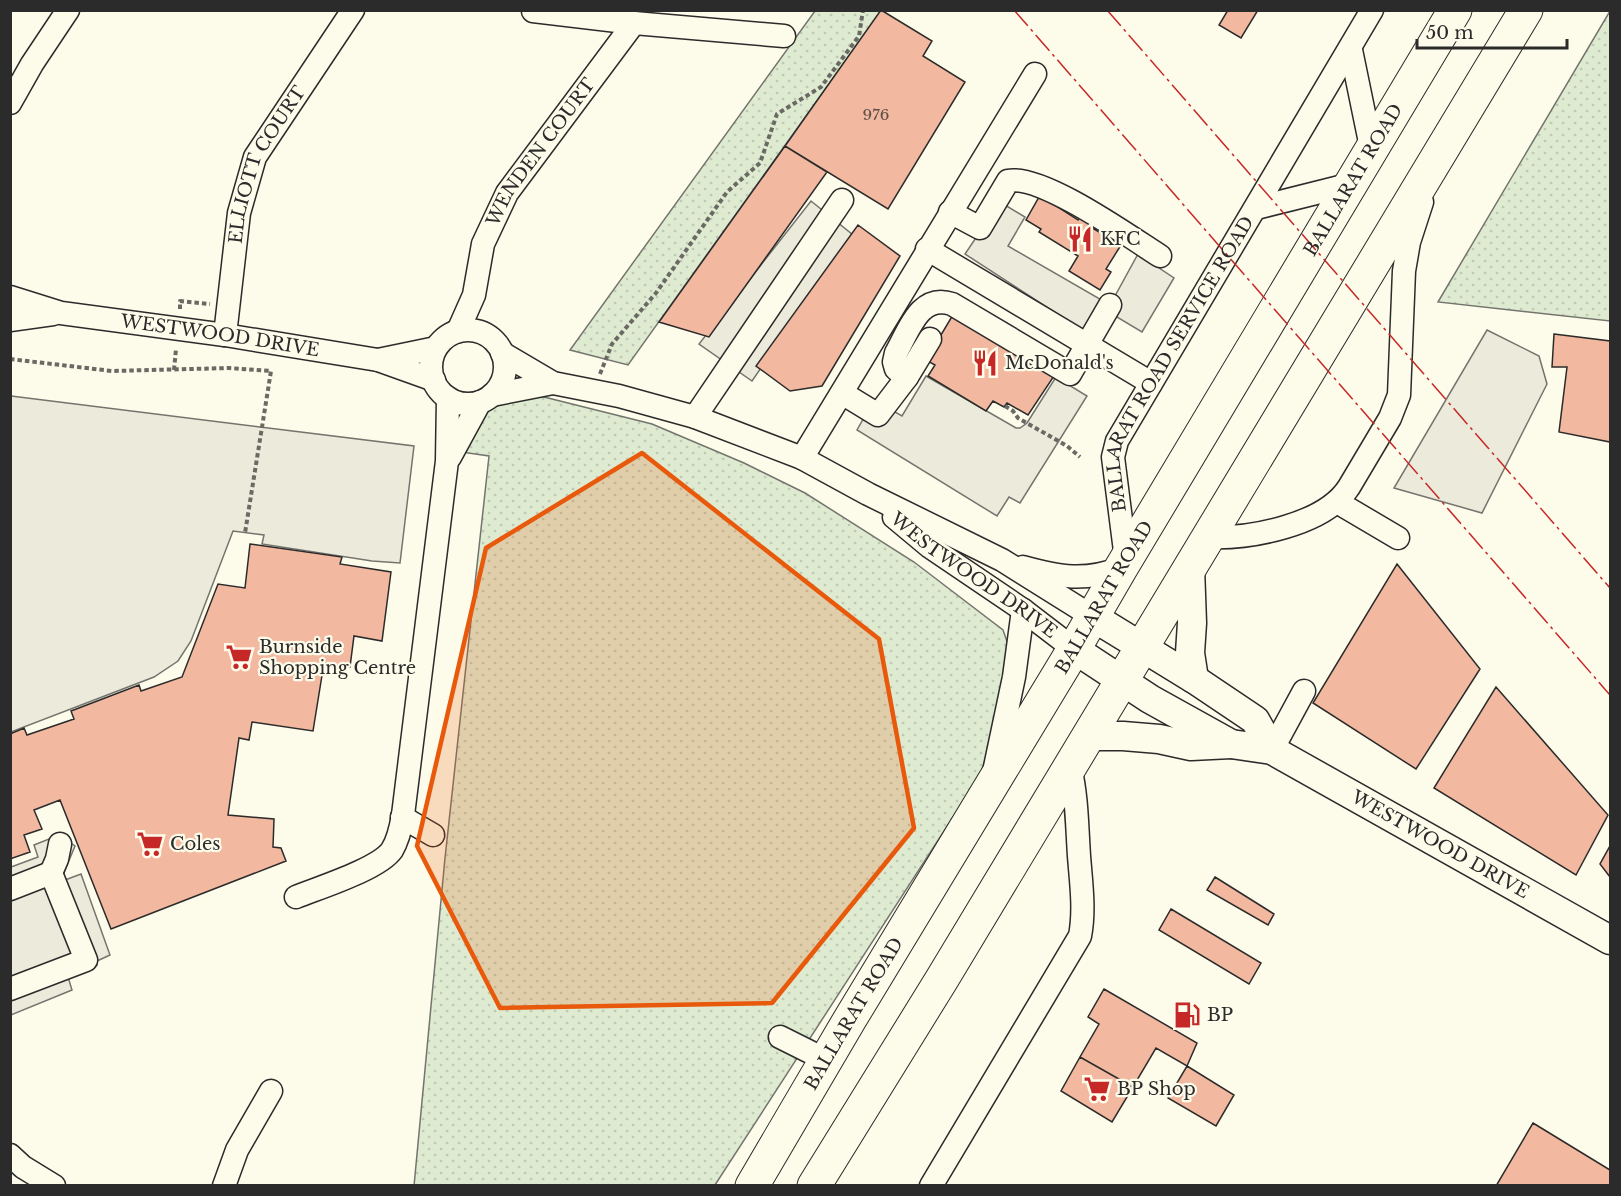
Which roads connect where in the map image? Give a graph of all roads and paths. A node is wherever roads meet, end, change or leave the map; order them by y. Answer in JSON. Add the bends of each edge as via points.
{"nodes":[{"id":1,"x":68,"y":10,"type":"edge"},
{"id":2,"x":353,"y":10,"type":"edge"},
{"id":3,"x":863,"y":10,"type":"edge"},
{"id":4,"x":1372,"y":10,"type":"edge"},
{"id":5,"x":1455,"y":10,"type":"edge"},
{"id":6,"x":1526,"y":10,"type":"edge"},
{"id":7,"x":533,"y":11,"type":"edge"},
{"id":8,"x":634,"y":23,"type":"junction"},
{"id":9,"x":784,"y":36,"type":"dead end"},
{"id":10,"x":1351,"y":50,"type":"junction"},
{"id":11,"x":1035,"y":74,"type":"dead end"},
{"id":12,"x":10,"y":103,"type":"edge"},
{"id":13,"x":1372,"y":152,"type":"junction"},
{"id":14,"x":1436,"y":158,"type":"junction"},
{"id":15,"x":1352,"y":184,"type":"junction"},
{"id":16,"x":842,"y":200,"type":"dead end"},
{"id":17,"x":1256,"y":208,"type":"junction"},
{"id":18,"x":950,"y":212,"type":"junction"},
{"id":19,"x":927,"y":249,"type":"junction"},
{"id":20,"x":1160,"y":256,"type":"dead end"},
{"id":21,"x":474,"y":295,"type":"junction"},
{"id":22,"x":10,"y":297,"type":"edge"},
{"id":23,"x":1110,"y":305,"type":"dead end"},
{"id":24,"x":61,"y":313,"type":"junction"},
{"id":25,"x":10,"y":320,"type":"edge"},
{"id":26,"x":458,"y":331,"type":"junction"},
{"id":27,"x":483,"y":333,"type":"junction"},
{"id":28,"x":225,"y":335,"type":"junction"},
{"id":29,"x":930,"y":339,"type":"dead end"},
{"id":30,"x":1088,"y":345,"type":"junction"},
{"id":31,"x":436,"y":348,"type":"junction"},
{"id":32,"x":502,"y":353,"type":"junction"},
{"id":33,"x":10,"y":359,"type":"edge"},
{"id":34,"x":378,"y":360,"type":"junction"},
{"id":35,"x":907,"y":377,"type":"junction"},
{"id":36,"x":554,"y":383,"type":"junction"},
{"id":37,"x":1150,"y":383,"type":"junction"},
{"id":38,"x":441,"y":389,"type":"junction"},
{"id":39,"x":594,"y":391,"type":"junction"},
{"id":40,"x":842,"y":393,"type":"junction"},
{"id":41,"x":486,"y":398,"type":"junction"},
{"id":42,"x":1005,"y":406,"type":"dead end"},
{"id":43,"x":695,"y":417,"type":"junction"},
{"id":44,"x":1080,"y":457,"type":"dead end"},
{"id":45,"x":802,"y":458,"type":"junction"},
{"id":46,"x":447,"y":461,"type":"junction"},
{"id":47,"x":868,"y":494,"type":"junction"},
{"id":48,"x":1337,"y":502,"type":"junction"},
{"id":49,"x":245,"y":533,"type":"dead end"},
{"id":50,"x":1208,"y":537,"type":"junction"},
{"id":51,"x":1398,"y":538,"type":"dead end"},
{"id":52,"x":1002,"y":560,"type":"junction"},
{"id":53,"x":1123,"y":564,"type":"junction"},
{"id":54,"x":1190,"y":567,"type":"junction"},
{"id":55,"x":1023,"y":609,"type":"junction"},
{"id":56,"x":1093,"y":617,"type":"junction"},
{"id":57,"x":1143,"y":646,"type":"junction"},
{"id":58,"x":1074,"y":649,"type":"junction"},
{"id":59,"x":1122,"y":678,"type":"junction"},
{"id":60,"x":1194,"y":679,"type":"junction"},
{"id":61,"x":1304,"y":691,"type":"dead end"},
{"id":62,"x":1088,"y":736,"type":"junction"},
{"id":63,"x":1231,"y":744,"type":"junction"},
{"id":64,"x":1272,"y":750,"type":"junction"},
{"id":65,"x":1070,"y":767,"type":"junction"},
{"id":66,"x":991,"y":785,"type":"junction"},
{"id":67,"x":402,"y":817,"type":"junction"},
{"id":68,"x":433,"y":835,"type":"dead end"},
{"id":69,"x":60,"y":844,"type":"dead end"},
{"id":70,"x":51,"y":873,"type":"junction"},
{"id":71,"x":10,"y":889,"type":"edge"},
{"id":72,"x":296,"y":897,"type":"dead end"},
{"id":73,"x":1611,"y":940,"type":"edge"},
{"id":74,"x":10,"y":989,"type":"edge"},
{"id":75,"x":780,"y":1037,"type":"dead end"},
{"id":76,"x":826,"y":1060,"type":"junction"},
{"id":77,"x":271,"y":1091,"type":"dead end"},
{"id":78,"x":237,"y":1150,"type":"junction"},
{"id":79,"x":10,"y":1155,"type":"edge"},
{"id":80,"x":54,"y":1185,"type":"edge"},
{"id":81,"x":205,"y":1185,"type":"edge"},
{"id":82,"x":224,"y":1185,"type":"edge"},
{"id":83,"x":752,"y":1185,"type":"edge"},
{"id":84,"x":814,"y":1185,"type":"edge"},
{"id":85,"x":931,"y":1185,"type":"edge"}],
"edges":[{"from":1,"to":12,"type":"street"},
{"from":2,"to":28,"type":"street","name":"ELLIOTT COURT","via":[[255,157],[238,213]]},
{"from":3,"to":39,"type":"path","via":[[859,36],[820,87],[777,114],[760,163],[727,192],[656,292],[612,344]]},
{"from":4,"to":10,"type":"street","name":"BALLARAT ROAD SERVICE ROAD"},
{"from":5,"to":13,"type":"highway","name":"BALLARAT ROAD"},
{"from":6,"to":14,"type":"highway"},
{"from":7,"to":8,"type":"street"},
{"from":8,"to":9,"type":"street"},
{"from":8,"to":21,"type":"street","name":"WENDEN COURT","via":[[507,193],[483,244]]},
{"from":10,"to":13,"type":"street"},
{"from":10,"to":17,"type":"street","name":"BALLARAT ROAD SERVICE ROAD"},
{"from":11,"to":18,"type":"street"},
{"from":13,"to":15,"type":"highway","name":"BALLARAT ROAD"},
{"from":14,"to":48,"type":"street","via":[[1406,252],[1397,403]]},
{"from":14,"to":50,"type":"highway"},
{"from":15,"to":17,"type":"street","name":"BALLARAT ROAD SERVICE ROAD"},
{"from":15,"to":53,"type":"highway","name":"BALLARAT ROAD"},
{"from":16,"to":43,"type":"street"},
{"from":17,"to":37,"type":"street","name":"BALLARAT ROAD SERVICE ROAD"},
{"from":18,"to":19,"type":"street"},
{"from":18,"to":20,"type":"street","via":[[980,228],[1008,181],[1022,180],[1085,208]]},
{"from":19,"to":30,"type":"street"},
{"from":19,"to":40,"type":"street"},
{"from":21,"to":26,"type":"street","name":"WENDEN COURT"},
{"from":21,"to":27,"type":"street","name":"WENDEN COURT"},
{"from":22,"to":24,"type":"street","name":"WESTWOOD DRIVE"},
{"from":23,"to":30,"type":"street"},
{"from":24,"to":25,"type":"street","name":"WESTWOOD DRIVE"},
{"from":24,"to":28,"type":"street","name":"WESTWOOD DRIVE"},
{"from":26,"to":27,"type":"street"},
{"from":26,"to":31,"type":"street","via":[[444,338]]},
{"from":27,"to":32,"type":"street"},
{"from":28,"to":34,"type":"street","name":"WESTWOOD DRIVE"},
{"from":29,"to":35,"type":"street"},
{"from":30,"to":35,"type":"street","via":[[1070,374],[943,300],[923,306],[896,353],[896,369]]},
{"from":30,"to":37,"type":"street"},
{"from":31,"to":34,"type":"street","name":"WESTWOOD DRIVE"},
{"from":31,"to":38,"type":"street","via":[[431,368]]},
{"from":32,"to":36,"type":"street","name":"WESTWOOD DRIVE"},
{"from":32,"to":41,"type":"street","via":[[503,378]]},
{"from":33,"to":49,"type":"path","via":[[111,371],[271,371]]},
{"from":34,"to":38,"type":"street","name":"WESTWOOD DRIVE"},
{"from":35,"to":40,"type":"street","via":[[878,415]]},
{"from":36,"to":39,"type":"street","name":"WESTWOOD DRIVE"},
{"from":36,"to":41,"type":"street","name":"WESTWOOD DRIVE"},
{"from":37,"to":53,"type":"street","name":"BALLARAT ROAD SERVICE ROAD","via":[[1117,441],[1113,457]]},
{"from":38,"to":41,"type":"street","via":[[467,404]]},
{"from":38,"to":46,"type":"street"},
{"from":39,"to":43,"type":"street","name":"WESTWOOD DRIVE"},
{"from":40,"to":45,"type":"street"},
{"from":41,"to":46,"type":"street"},
{"from":42,"to":44,"type":"path"},
{"from":43,"to":45,"type":"street","name":"WESTWOOD DRIVE"},
{"from":45,"to":47,"type":"street","name":"WESTWOOD DRIVE"},
{"from":46,"to":67,"type":"street"},
{"from":47,"to":52,"type":"street","name":"WESTWOOD DRIVE"},
{"from":47,"to":55,"type":"street","name":"WESTWOOD DRIVE","via":[[930,547]]},
{"from":48,"to":50,"type":"street","via":[[1310,518],[1259,534]]},
{"from":48,"to":51,"type":"street"},
{"from":50,"to":54,"type":"highway"},
{"from":52,"to":53,"type":"street","via":[[1041,572],[1087,578]]},
{"from":52,"to":56,"type":"street","name":"WESTWOOD DRIVE"},
{"from":53,"to":56,"type":"highway","name":"BALLARAT ROAD"},
{"from":54,"to":57,"type":"highway"},
{"from":54,"to":60,"type":"main road","via":[[1190,653]]},
{"from":55,"to":58,"type":"street","name":"WESTWOOD DRIVE"},
{"from":55,"to":66,"type":"street","via":[[1014,676]]},
{"from":56,"to":57,"type":"main road","name":"WESTWOOD DRIVE"},
{"from":56,"to":58,"type":"highway","name":"BALLARAT ROAD"},
{"from":57,"to":59,"type":"highway"},
{"from":57,"to":60,"type":"main road","name":"WESTWOOD DRIVE"},
{"from":58,"to":59,"type":"main road","name":"WESTWOOD DRIVE"},
{"from":58,"to":66,"type":"highway","name":"BALLARAT ROAD"},
{"from":59,"to":62,"type":"highway"},
{"from":59,"to":63,"type":"main road","name":"WESTWOOD DRIVE","via":[[1150,699]]},
{"from":60,"to":64,"type":"main road","name":"WESTWOOD DRIVE","via":[[1255,720]]},
{"from":61,"to":64,"type":"street"},
{"from":62,"to":63,"type":"main road","via":[[1159,739],[1191,746]]},
{"from":62,"to":65,"type":"highway"},
{"from":63,"to":64,"type":"main road","name":"WESTWOOD DRIVE"},
{"from":64,"to":73,"type":"main road","name":"WESTWOOD DRIVE"},
{"from":65,"to":84,"type":"highway"},
{"from":65,"to":85,"type":"street","via":[[1075,789],[1082,901],[1080,936]]},
{"from":66,"to":76,"type":"highway","name":"BALLARAT ROAD"},
{"from":67,"to":68,"type":"street"},
{"from":67,"to":72,"type":"street","via":[[397,840],[382,860]]},
{"from":69,"to":70,"type":"street"},
{"from":70,"to":71,"type":"street"},
{"from":70,"to":74,"type":"street","via":[[86,960]]},
{"from":75,"to":76,"type":"street"},
{"from":76,"to":83,"type":"highway","name":"BALLARAT ROAD"},
{"from":77,"to":78,"type":"street"},
{"from":78,"to":81,"type":"street"},
{"from":78,"to":82,"type":"street"},
{"from":79,"to":80,"type":"street"}]}
